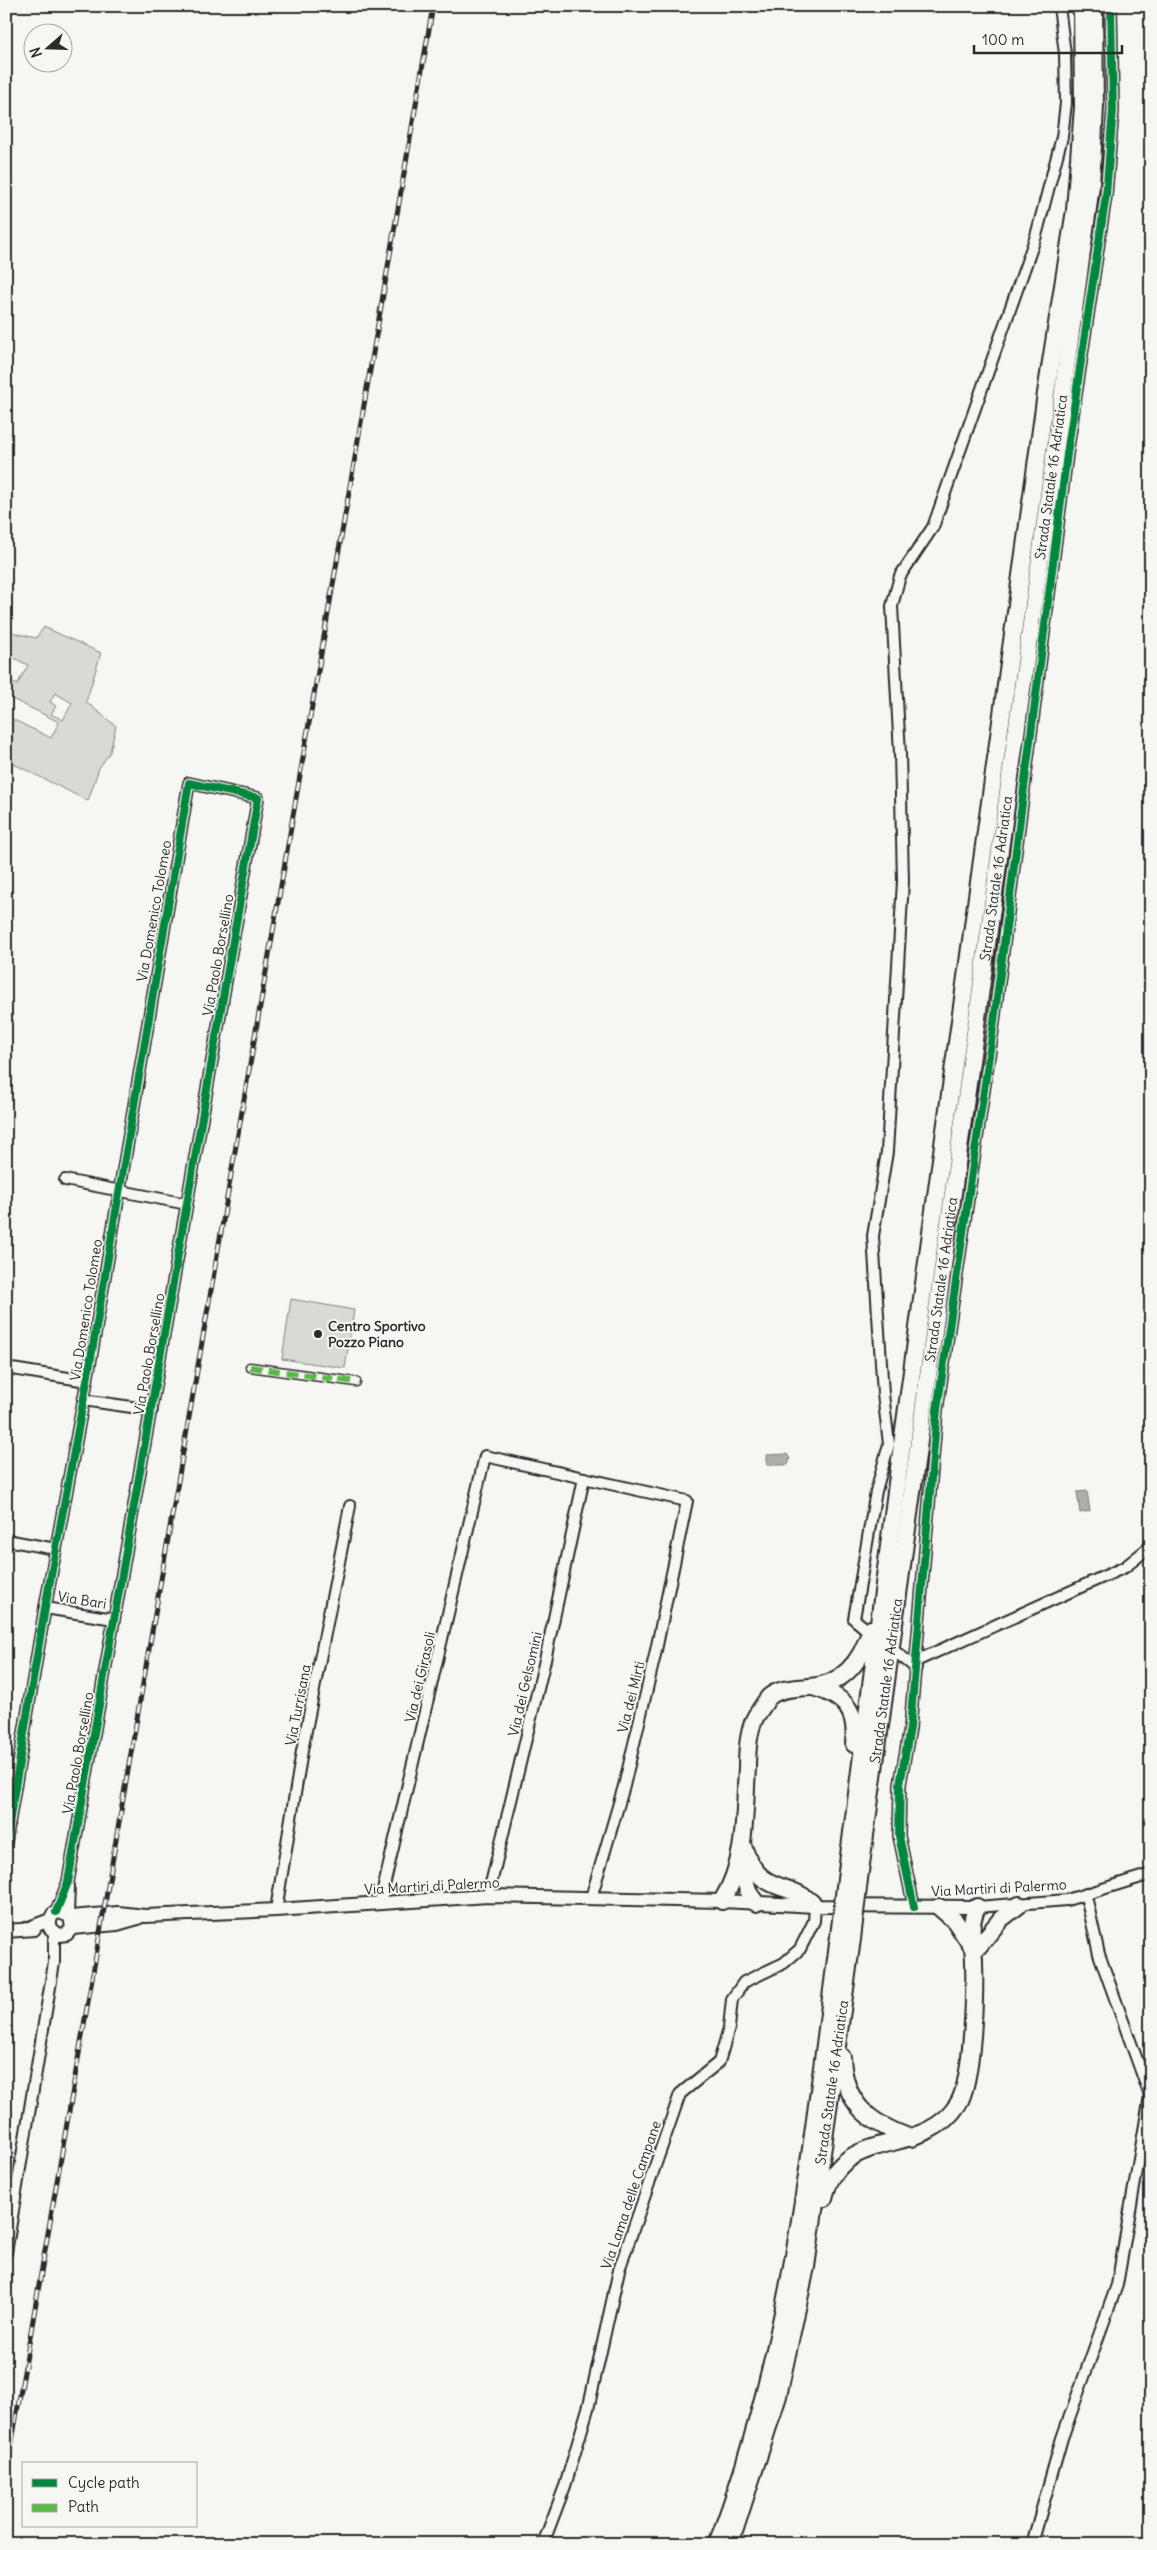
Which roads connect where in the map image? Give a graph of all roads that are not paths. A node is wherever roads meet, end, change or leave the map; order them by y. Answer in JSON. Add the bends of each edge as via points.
{"nodes":[{"id":1,"x":1059,"y":6,"type":"edge"},
{"id":2,"x":1082,"y":6,"type":"edge"},
{"id":3,"x":1094,"y":6,"type":"edge"},
{"id":4,"x":1111,"y":6,"type":"edge"},
{"id":5,"x":189,"y":783,"type":"joint"},
{"id":6,"x":65,"y":1180,"type":"dead end"},
{"id":7,"x":118,"y":1191,"type":"junction"},
{"id":8,"x":187,"y":1204,"type":"junction"},
{"id":9,"x":250,"y":1367,"type":"dead end"},
{"id":10,"x":6,"y":1368,"type":"edge"},
{"id":11,"x":87,"y":1381,"type":"junction"},
{"id":12,"x":356,"y":1382,"type":"dead end"},
{"id":13,"x":83,"y":1400,"type":"junction"},
{"id":14,"x":152,"y":1410,"type":"junction"},
{"id":15,"x":584,"y":1478,"type":"junction"},
{"id":16,"x":350,"y":1506,"type":"dead end"},
{"id":17,"x":6,"y":1540,"type":"edge"},
{"id":18,"x":1151,"y":1546,"type":"edge"},
{"id":19,"x":56,"y":1549,"type":"junction"},
{"id":20,"x":884,"y":1589,"type":"junction"},
{"id":21,"x":45,"y":1608,"type":"junction"},
{"id":22,"x":114,"y":1619,"type":"junction"},
{"id":23,"x":866,"y":1629,"type":"dead end"},
{"id":24,"x":897,"y":1654,"type":"dead end"},
{"id":25,"x":916,"y":1664,"type":"junction"},
{"id":26,"x":813,"y":1687,"type":"junction"},
{"id":27,"x":6,"y":1841,"type":"edge"},
{"id":28,"x":742,"y":1846,"type":"junction"},
{"id":29,"x":849,"y":1851,"type":"junction"},
{"id":30,"x":739,"y":1862,"type":"junction"},
{"id":31,"x":757,"y":1874,"type":"junction"},
{"id":32,"x":1151,"y":1874,"type":"edge"},
{"id":33,"x":853,"y":1879,"type":"junction"},
{"id":34,"x":488,"y":1896,"type":"junction"},
{"id":35,"x":1086,"y":1896,"type":"junction"},
{"id":36,"x":591,"y":1898,"type":"junction"},
{"id":37,"x":722,"y":1901,"type":"junction"},
{"id":38,"x":756,"y":1903,"type":"junction"},
{"id":39,"x":380,"y":1904,"type":"junction"},
{"id":40,"x":1019,"y":1905,"type":"junction"},
{"id":41,"x":815,"y":1906,"type":"junction"},
{"id":42,"x":914,"y":1907,"type":"junction"},
{"id":43,"x":939,"y":1907,"type":"junction"},
{"id":44,"x":977,"y":1907,"type":"junction"},
{"id":45,"x":276,"y":1910,"type":"junction"},
{"id":46,"x":61,"y":1923,"type":"junction"},
{"id":47,"x":6,"y":1931,"type":"edge"},
{"id":48,"x":845,"y":1937,"type":"junction"},
{"id":49,"x":975,"y":1952,"type":"junction"},
{"id":50,"x":840,"y":2016,"type":"junction"},
{"id":51,"x":1150,"y":2096,"type":"edge"},
{"id":52,"x":910,"y":2138,"type":"junction"},
{"id":53,"x":6,"y":2253,"type":"edge"},
{"id":54,"x":806,"y":2267,"type":"junction"},
{"id":55,"x":543,"y":2544,"type":"edge"},
{"id":56,"x":716,"y":2544,"type":"edge"},
{"id":57,"x":730,"y":2544,"type":"edge"},
{"id":58,"x":1032,"y":2544,"type":"edge"}],
"edges":[{"from":1,"to":23,"type":"street","via":[[1066,103],[1062,137],[1036,236],[933,527],[900,576],[892,606],[903,881],[887,1152],[873,1236],[889,1444],[876,1491],[854,1618]]},
{"from":2,"to":20,"type":"highway","name":"Strada Statale 16 Adriatica","via":[[1083,107],[1075,210],[1042,423]]},
{"from":3,"to":33,"type":"highway","name":"Strada Statale 16 Adriatica","via":[[1095,106],[1088,215]]},
{"from":4,"to":25,"type":"street","via":[[1113,110],[1106,196],[1067,454],[992,1038],[938,1410]]},
{"from":5,"to":7,"type":"street","name":"Via Domenico Tolomeo"},
{"from":5,"to":8,"type":"street","name":"Via Paolo Borsellino","via":[[258,798]]},
{"from":6,"to":7,"type":"street"},
{"from":7,"to":8,"type":"street"},
{"from":7,"to":11,"type":"street","name":"Via Domenico Tolomeo"},
{"from":8,"to":14,"type":"street","name":"Via Paolo Borsellino"},
{"from":9,"to":12,"type":"street"},
{"from":10,"to":11,"type":"street"},
{"from":11,"to":13,"type":"street","name":"Via Domenico Tolomeo"},
{"from":13,"to":14,"type":"street"},
{"from":13,"to":19,"type":"street","name":"Via Domenico Tolomeo"},
{"from":14,"to":22,"type":"street","name":"Via Paolo Borsellino"},
{"from":15,"to":34,"type":"street","name":"Via dei Gelsomini","via":[[545,1660]]},
{"from":15,"to":36,"type":"street","name":"Via dei Mirti","via":[[687,1501],[624,1786]]},
{"from":15,"to":39,"type":"street","name":"Via dei Girasoli","via":[[485,1456]]},
{"from":16,"to":45,"type":"street","name":"Via Turrisana","via":[[302,1751]]},
{"from":17,"to":19,"type":"street"},
{"from":18,"to":25,"type":"street","via":[[1124,1567]]},
{"from":19,"to":21,"type":"street","name":"Via Domenico Tolomeo"},
{"from":20,"to":26,"type":"highway","via":[[860,1658],[848,1673]]},
{"from":20,"to":29,"type":"highway","name":"Strada Statale 16 Adriatica"},
{"from":21,"to":22,"type":"street","name":"Via Bari"},
{"from":21,"to":27,"type":"street","name":"Via Domenico Tolomeo"},
{"from":22,"to":46,"type":"street","name":"Via Paolo Borsellino"},
{"from":24,"to":25,"type":"street"},
{"from":25,"to":42,"type":"street","via":[[910,1728],[900,1784],[899,1836]]},
{"from":26,"to":28,"type":"highway","via":[[791,1688],[770,1696],[755,1717],[748,1750]]},
{"from":26,"to":29,"type":"highway","via":[[831,1692],[842,1700],[854,1722],[845,1826]]},
{"from":28,"to":30,"type":"highway"},
{"from":28,"to":31,"type":"highway"},
{"from":29,"to":33,"type":"highway","name":"Strada Statale 16 Adriatica"},
{"from":30,"to":37,"type":"highway"},
{"from":30,"to":38,"type":"highway","via":[[749,1893]]},
{"from":31,"to":38,"type":"highway"},
{"from":31,"to":41,"type":"highway","via":[[775,1886],[808,1899]]},
{"from":32,"to":35,"type":"street","name":"Via Martiri di Palermo"},
{"from":33,"to":48,"type":"highway","name":"Strada Statale 16 Adriatica","bridge":true},
{"from":34,"to":36,"type":"street","name":"Via Martiri di Palermo"},
{"from":34,"to":39,"type":"street","name":"Via Martiri di Palermo"},
{"from":35,"to":40,"type":"street","name":"Via Martiri di Palermo"},
{"from":35,"to":51,"type":"street","via":[[1099,1954]]},
{"from":36,"to":37,"type":"street","name":"Via Martiri di Palermo"},
{"from":37,"to":38,"type":"street","name":"Via Martiri di Palermo"},
{"from":38,"to":41,"type":"street","name":"Via Martiri di Palermo"},
{"from":39,"to":45,"type":"street","name":"Via Martiri di Palermo"},
{"from":40,"to":44,"type":"street","name":"Via Martiri di Palermo"},
{"from":40,"to":49,"type":"highway","via":[[1001,1919]]},
{"from":41,"to":42,"type":"street","name":"Via Martiri di Palermo"},
{"from":41,"to":55,"type":"street","name":"Via Lama delle Campane","via":[[814,1920],[800,1949],[784,1963],[744,1982],[732,1999],[729,2028],[719,2062],[680,2094],[618,2270],[589,2404],[565,2486]]},
{"from":42,"to":43,"type":"street","name":"Via Martiri di Palermo"},
{"from":43,"to":44,"type":"street","name":"Via Martiri di Palermo"},
{"from":43,"to":49,"type":"highway","via":[[955,1921]]},
{"from":44,"to":49,"type":"highway","via":[[982,1927]]},
{"from":45,"to":46,"type":"street","name":"Via Martiri di Palermo","via":[[145,1916],[117,1924]]},
{"from":46,"to":47,"type":"street","name":"Via Martiri di Palermo"},
{"from":46,"to":53,"type":"street"},
{"from":48,"to":50,"type":"highway","name":"Strada Statale 16 Adriatica"},
{"from":48,"to":56,"type":"highway","name":"Strada Statale 16 Adriatica","via":[[795,2251],[773,2355],[748,2456]]},
{"from":49,"to":52,"type":"highway","via":[[968,2076],[959,2103],[945,2122]]},
{"from":50,"to":52,"type":"highway","via":[[842,2076],[851,2097],[868,2118],[885,2129]]},
{"from":50,"to":54,"type":"highway","name":"Strada Statale 16 Adriatica"},
{"from":51,"to":58,"type":"street","via":[[1118,2284],[1062,2438]]},
{"from":52,"to":54,"type":"highway","via":[[865,2149],[846,2159],[831,2175]]},
{"from":54,"to":57,"type":"highway","name":"Strada Statale 16 Adriatica","via":[[778,2396]]}]}
